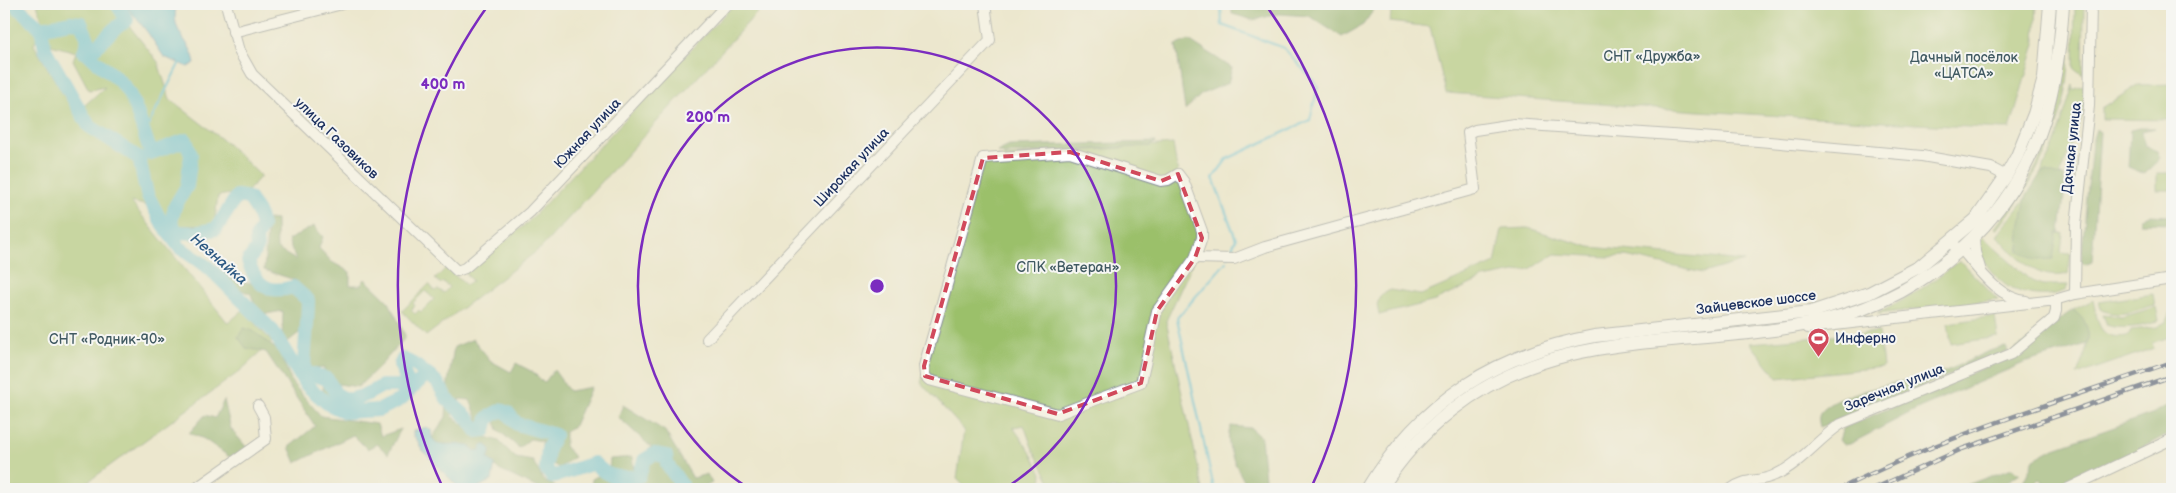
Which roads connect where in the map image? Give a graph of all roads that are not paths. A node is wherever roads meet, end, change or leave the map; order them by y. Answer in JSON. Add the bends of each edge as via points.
{"nodes":[{"id":1,"x":226,"y":4,"type":"edge"},
{"id":2,"x":342,"y":4,"type":"edge"},
{"id":3,"x":728,"y":4,"type":"edge"},
{"id":4,"x":986,"y":4,"type":"edge"},
{"id":5,"x":2050,"y":4,"type":"edge"},
{"id":6,"x":2063,"y":4,"type":"edge"},
{"id":7,"x":2091,"y":4,"type":"edge"},
{"id":8,"x":233,"y":32,"type":"junction"},
{"id":9,"x":2006,"y":176,"type":"junction"},
{"id":10,"x":1972,"y":223,"type":"junction"},
{"id":11,"x":1974,"y":237,"type":"junction"},
{"id":12,"x":1944,"y":247,"type":"junction"},
{"id":13,"x":1961,"y":249,"type":"junction"},
{"id":14,"x":1195,"y":258,"type":"junction"},
{"id":15,"x":458,"y":271,"type":"joint"},
{"id":16,"x":1984,"y":276,"type":"junction"},
{"id":17,"x":2172,"y":279,"type":"edge"},
{"id":18,"x":2075,"y":294,"type":"junction"},
{"id":19,"x":2056,"y":300,"type":"junction"},
{"id":20,"x":1770,"y":330,"type":"junction"},
{"id":21,"x":707,"y":340,"type":"dead end"},
{"id":22,"x":258,"y":406,"type":"dead end"},
{"id":23,"x":2172,"y":439,"type":"edge"},
{"id":24,"x":195,"y":489,"type":"edge"},
{"id":25,"x":1368,"y":489,"type":"edge"},
{"id":26,"x":1381,"y":489,"type":"edge"},
{"id":27,"x":1731,"y":489,"type":"edge"},
{"id":28,"x":2067,"y":489,"type":"edge"}],
"edges":[{"from":1,"to":8,"type":"street","name":"улица Газовиков"},
{"from":2,"to":8,"type":"street"},
{"from":3,"to":15,"type":"street","name":"Южная улица","via":[[530,212]]},
{"from":4,"to":21,"type":"street","name":"Широкая улица","via":[[990,40]]},
{"from":5,"to":9,"type":"main road","name":"Зайцевское шоссе","via":[[2046,65],[2038,100],[2024,140]]},
{"from":6,"to":11,"type":"main road","name":"Зайцевское шоссе","via":[[2055,80],[2038,139],[2015,186]]},
{"from":7,"to":18,"type":"street","name":"Дачная улица","via":[[2090,106],[2076,226]]},
{"from":8,"to":15,"type":"street","name":"улица Газовиков","via":[[238,51],[252,74]]},
{"from":9,"to":10,"type":"main road","name":"Зайцевское шоссе"},
{"from":9,"to":14,"type":"street","via":[[1991,168],[1912,155],[1510,124],[1468,133],[1475,189],[1265,247],[1240,258]]},
{"from":10,"to":12,"type":"main road","name":"Зайцевское шоссе"},
{"from":10,"to":13,"type":"street"},
{"from":11,"to":13,"type":"main road","name":"Зайцевское шоссе"},
{"from":11,"to":16,"type":"street","via":[[1975,252]]},
{"from":12,"to":13,"type":"street","via":[[1952,245]]},
{"from":12,"to":25,"type":"main road","name":"Зайцевское шоссе","via":[[1901,278],[1834,306],[1778,317],[1595,336],[1561,342],[1520,356],[1467,384],[1429,412],[1398,445]]},
{"from":13,"to":16,"type":"street"},
{"from":13,"to":20,"type":"main road","name":"Зайцевское шоссе","via":[[1918,281],[1874,304],[1835,318]]},
{"from":14,"to":14,"type":"street","via":[[1202,231],[1178,174],[1161,181],[1070,152],[983,158],[924,366],[925,376],[929,380],[1058,414],[1141,383],[1157,311]]},
{"from":16,"to":19,"type":"street","via":[[2016,299]]},
{"from":17,"to":18,"type":"street"},
{"from":18,"to":19,"type":"street"},
{"from":19,"to":20,"type":"street","via":[[1836,326]]},
{"from":19,"to":27,"type":"street","name":"Заречная улица","via":[[2054,318],[2012,354],[1840,424],[1774,476],[1745,481]]},
{"from":20,"to":26,"type":"main road","name":"Зайцевское шоссе","via":[[1593,348],[1516,371],[1480,390],[1436,422],[1408,451]]},
{"from":22,"to":24,"type":"street","via":[[264,417],[266,439]]},
{"from":23,"to":28,"type":"street"}]}
